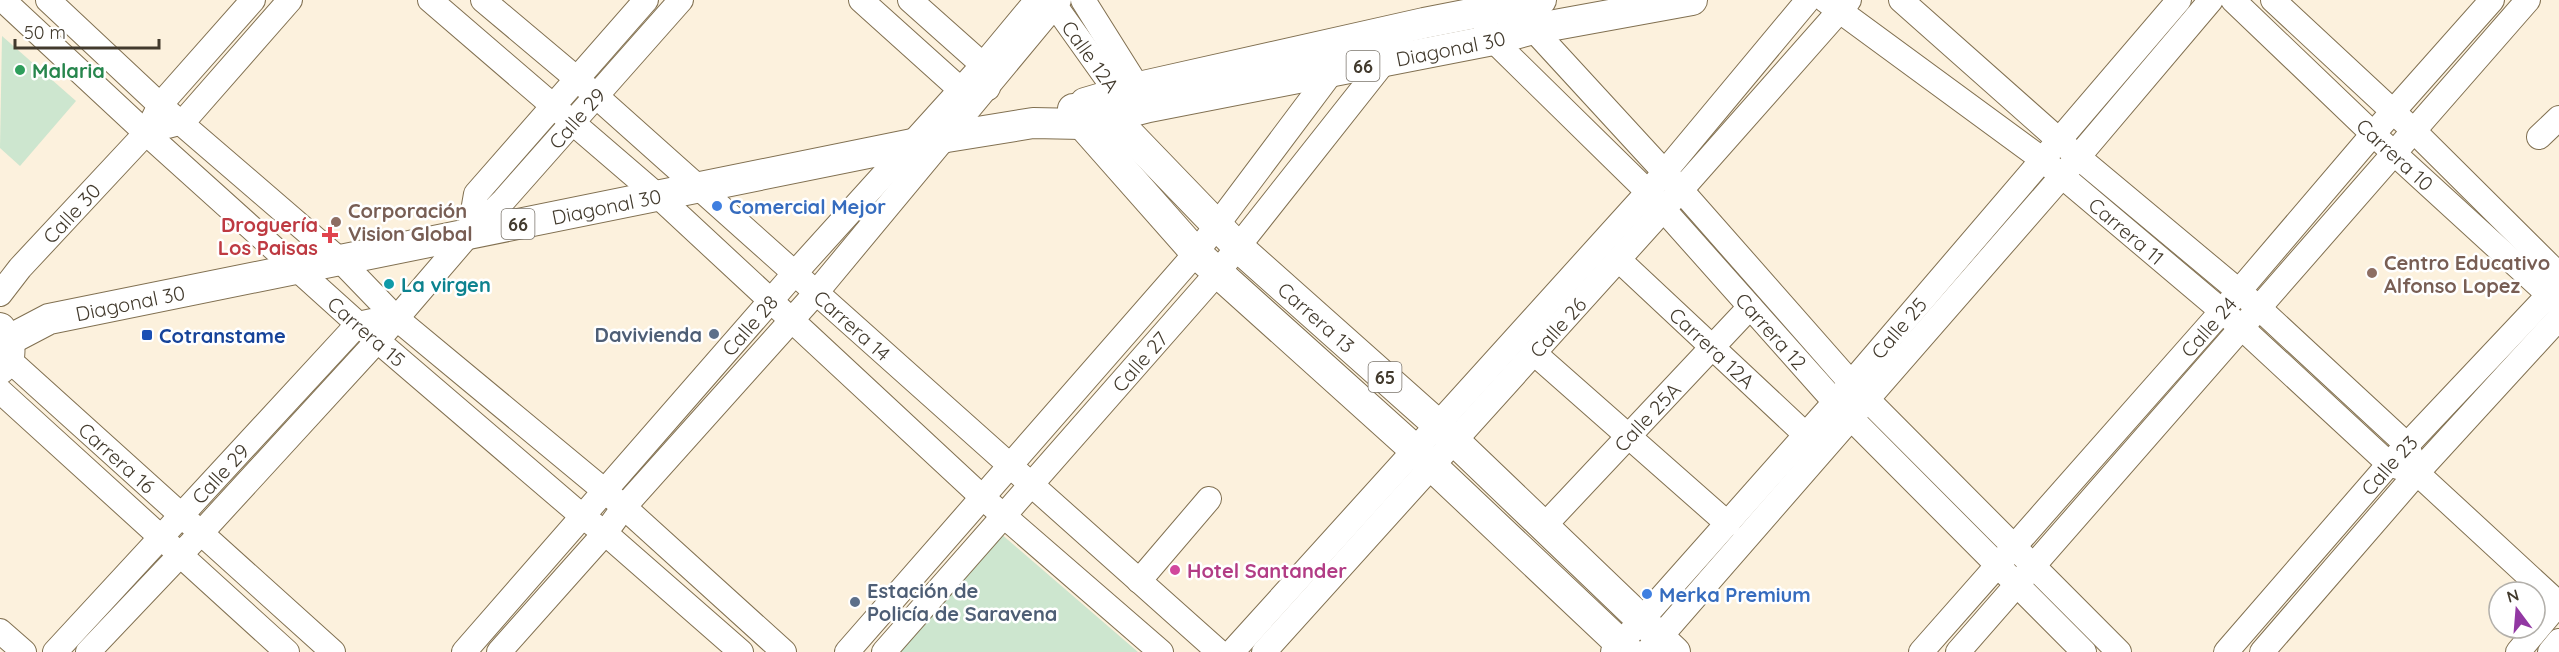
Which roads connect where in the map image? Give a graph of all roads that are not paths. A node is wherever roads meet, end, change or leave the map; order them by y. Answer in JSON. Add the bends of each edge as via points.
{"nodes":[{"id":1,"x":3,"y":0,"type":"edge"},
{"id":2,"x":48,"y":0,"type":"edge"},
{"id":3,"x":253,"y":0,"type":"edge"},
{"id":4,"x":290,"y":0,"type":"edge"},
{"id":5,"x":430,"y":0,"type":"edge"},
{"id":6,"x":483,"y":0,"type":"edge"},
{"id":7,"x":646,"y":0,"type":"edge"},
{"id":8,"x":681,"y":0,"type":"edge"},
{"id":9,"x":861,"y":0,"type":"edge"},
{"id":10,"x":910,"y":0,"type":"edge"},
{"id":11,"x":1083,"y":0,"type":"edge"},
{"id":12,"x":1692,"y":0,"type":"edge"},
{"id":13,"x":1808,"y":0,"type":"edge"},
{"id":14,"x":1901,"y":0,"type":"edge"},
{"id":15,"x":2179,"y":0,"type":"edge"},
{"id":16,"x":2211,"y":0,"type":"edge"},
{"id":17,"x":2233,"y":0,"type":"edge"},
{"id":18,"x":2273,"y":0,"type":"edge"},
{"id":19,"x":2492,"y":0,"type":"edge"},
{"id":20,"x":2528,"y":0,"type":"edge"},
{"id":21,"x":1051,"y":1,"type":"edge"},
{"id":22,"x":1522,"y":2,"type":"edge"},
{"id":23,"x":1838,"y":4,"type":"edge"},
{"id":24,"x":1473,"y":6,"type":"edge"},
{"id":25,"x":1533,"y":29,"type":"junction"},
{"id":26,"x":1493,"y":40,"type":"junction"},
{"id":27,"x":1384,"y":62,"type":"junction"},
{"id":28,"x":1331,"y":73,"type":"junction"},
{"id":29,"x":986,"y":76,"type":"junction"},
{"id":30,"x":576,"y":79,"type":"junction"},
{"id":31,"x":961,"y":90,"type":"junction"},
{"id":32,"x":595,"y":96,"type":"junction"},
{"id":33,"x":160,"y":105,"type":"junction"},
{"id":34,"x":554,"y":105,"type":"junction"},
{"id":35,"x":1112,"y":106,"type":"junction"},
{"id":36,"x":2393,"y":112,"type":"junction"},
{"id":37,"x":2559,"y":118,"type":"edge"},
{"id":38,"x":183,"y":122,"type":"junction"},
{"id":39,"x":573,"y":123,"type":"junction"},
{"id":40,"x":2414,"y":131,"type":"junction"},
{"id":41,"x":146,"y":133,"type":"junction"},
{"id":42,"x":2373,"y":134,"type":"junction"},
{"id":43,"x":2539,"y":136,"type":"dead end"},
{"id":44,"x":947,"y":137,"type":"junction"},
{"id":45,"x":2059,"y":141,"type":"junction"},
{"id":46,"x":913,"y":144,"type":"junction"},
{"id":47,"x":2395,"y":154,"type":"junction"},
{"id":48,"x":2078,"y":157,"type":"junction"},
{"id":49,"x":2043,"y":160,"type":"junction"},
{"id":50,"x":1664,"y":174,"type":"junction"},
{"id":51,"x":2062,"y":177,"type":"junction"},
{"id":52,"x":696,"y":186,"type":"junction"},
{"id":53,"x":1681,"y":190,"type":"junction"},
{"id":54,"x":658,"y":196,"type":"junction"},
{"id":55,"x":1656,"y":201,"type":"junction"},
{"id":56,"x":1216,"y":224,"type":"junction"},
{"id":57,"x":470,"y":234,"type":"junction"},
{"id":58,"x":1237,"y":246,"type":"junction"},
{"id":59,"x":340,"y":260,"type":"junction"},
{"id":60,"x":1619,"y":260,"type":"junction"},
{"id":61,"x":1207,"y":263,"type":"junction"},
{"id":62,"x":297,"y":269,"type":"junction"},
{"id":63,"x":794,"y":274,"type":"junction"},
{"id":64,"x":2556,"y":290,"type":"edge"},
{"id":65,"x":2240,"y":291,"type":"junction"},
{"id":66,"x":0,"y":294,"type":"edge"},
{"id":67,"x":815,"y":294,"type":"junction"},
{"id":68,"x":771,"y":300,"type":"junction"},
{"id":69,"x":1750,"y":307,"type":"junction"},
{"id":70,"x":2259,"y":308,"type":"junction"},
{"id":71,"x":2222,"y":311,"type":"junction"},
{"id":72,"x":396,"y":318,"type":"junction"},
{"id":73,"x":2559,"y":318,"type":"edge"},
{"id":74,"x":791,"y":320,"type":"junction"},
{"id":75,"x":358,"y":324,"type":"junction"},
{"id":76,"x":2242,"y":328,"type":"junction"},
{"id":77,"x":378,"y":340,"type":"junction"},
{"id":78,"x":1713,"y":348,"type":"junction"},
{"id":79,"x":4,"y":349,"type":"edge"},
{"id":80,"x":1534,"y":353,"type":"junction"},
{"id":81,"x":0,"y":391,"type":"edge"},
{"id":82,"x":1860,"y":392,"type":"junction"},
{"id":83,"x":1843,"y":411,"type":"junction"},
{"id":84,"x":1446,"y":432,"type":"junction"},
{"id":85,"x":1628,"y":435,"type":"junction"},
{"id":86,"x":1806,"y":435,"type":"junction"},
{"id":87,"x":2407,"y":445,"type":"junction"},
{"id":88,"x":1423,"y":458,"type":"junction"},
{"id":89,"x":2389,"y":464,"type":"junction"},
{"id":90,"x":1009,"y":467,"type":"junction"},
{"id":91,"x":2417,"y":473,"type":"junction"},
{"id":92,"x":1030,"y":486,"type":"junction"},
{"id":93,"x":604,"y":492,"type":"junction"},
{"id":94,"x":982,"y":497,"type":"junction"},
{"id":95,"x":1209,"y":499,"type":"dead end"},
{"id":96,"x":624,"y":507,"type":"junction"},
{"id":97,"x":1003,"y":515,"type":"junction"},
{"id":98,"x":180,"y":516,"type":"junction"},
{"id":99,"x":582,"y":516,"type":"junction"},
{"id":100,"x":1728,"y":524,"type":"junction"},
{"id":101,"x":1544,"y":526,"type":"junction"},
{"id":102,"x":605,"y":533,"type":"junction"},
{"id":103,"x":200,"y":534,"type":"junction"},
{"id":104,"x":160,"y":536,"type":"junction"},
{"id":105,"x":181,"y":555,"type":"junction"},
{"id":106,"x":2006,"y":556,"type":"junction"},
{"id":107,"x":2034,"y":566,"type":"junction"},
{"id":108,"x":1139,"y":581,"type":"junction"},
{"id":109,"x":2018,"y":584,"type":"junction"},
{"id":110,"x":2559,"y":603,"type":"edge"},
{"id":111,"x":83,"y":622,"type":"junction"},
{"id":112,"x":0,"y":631,"type":"edge"},
{"id":113,"x":2559,"y":641,"type":"edge"},
{"id":114,"x":1641,"y":644,"type":"edge"},
{"id":115,"x":94,"y":646,"type":"edge"},
{"id":116,"x":24,"y":652,"type":"edge"},
{"id":117,"x":55,"y":652,"type":"edge"},
{"id":118,"x":287,"y":652,"type":"edge"},
{"id":119,"x":333,"y":652,"type":"edge"},
{"id":120,"x":464,"y":652,"type":"edge"},
{"id":121,"x":499,"y":652,"type":"edge"},
{"id":122,"x":741,"y":652,"type":"edge"},
{"id":123,"x":784,"y":652,"type":"edge"},
{"id":124,"x":847,"y":652,"type":"edge"},
{"id":125,"x":884,"y":652,"type":"edge"},
{"id":126,"x":1161,"y":652,"type":"edge"},
{"id":127,"x":1219,"y":652,"type":"edge"},
{"id":128,"x":1232,"y":652,"type":"edge"},
{"id":129,"x":1264,"y":652,"type":"edge"},
{"id":130,"x":1920,"y":652,"type":"edge"},
{"id":131,"x":1958,"y":652,"type":"edge"},
{"id":132,"x":2084,"y":652,"type":"edge"},
{"id":133,"x":2119,"y":652,"type":"edge"},
{"id":134,"x":2226,"y":652,"type":"edge"},
{"id":135,"x":2262,"y":652,"type":"edge"},
{"id":136,"x":2518,"y":652,"type":"edge"},
{"id":137,"x":2550,"y":652,"type":"edge"}],
"edges":[{"from":1,"to":41,"type":"street","name":"Carrera 15"},
{"from":2,"to":33,"type":"street","name":"Carrera 15"},
{"from":3,"to":33,"type":"street","name":"Calle 30"},
{"from":4,"to":38,"type":"street"},
{"from":5,"to":34,"type":"street","name":"Carrera 14"},
{"from":6,"to":30,"type":"street","name":"Carrera 14"},
{"from":7,"to":30,"type":"street","name":"Calle 29"},
{"from":8,"to":32,"type":"street","name":"Calle 29"},
{"from":9,"to":31,"type":"street"},
{"from":10,"to":29,"type":"street"},
{"from":11,"to":35,"type":"street","name":"Calle 12A"},
{"from":12,"to":25,"type":"main road","name":"Diagonal 30","number":"66"},
{"from":13,"to":50,"type":"street","name":"Calle 26"},
{"from":14,"to":45,"type":"street","name":"Carrera 11"},
{"from":15,"to":45,"type":"street","name":"Calle 25"},
{"from":16,"to":48,"type":"street","name":"Calle 25"},
{"from":17,"to":42,"type":"street","name":"Carrera 10"},
{"from":18,"to":36,"type":"street","name":"Carrera 10"},
{"from":19,"to":36,"type":"street","name":"Calle 24"},
{"from":20,"to":40,"type":"street","name":"Calle 24"},
{"from":21,"to":29,"type":"street","name":"Calle 28"},
{"from":21,"to":35,"type":"street","name":"Calle 12A"},
{"from":22,"to":24,"type":"main road","name":"Diagonal 30","number":"66"},
{"from":22,"to":25,"type":"street","name":"Carrera 12"},
{"from":23,"to":49,"type":"street","name":"Carrera 11"},
{"from":23,"to":53,"type":"street","name":"Calle 26"},
{"from":24,"to":26,"type":"street","name":"Carrera 12"},
{"from":24,"to":35,"type":"main road","name":"Diagonal 30","number":"66"},
{"from":25,"to":26,"type":"main road","name":"Diagonal 30","number":"66"},
{"from":25,"to":50,"type":"street","name":"Carrera 12"},
{"from":26,"to":27,"type":"main road","name":"Diagonal 30","number":"66"},
{"from":26,"to":55,"type":"street","name":"Carrera 12"},
{"from":27,"to":28,"type":"main road","name":"Diagonal 30","number":"66"},
{"from":27,"to":58,"type":"street","name":"Calle 27"},
{"from":28,"to":35,"type":"main road","name":"Diagonal 30","number":"66"},
{"from":28,"to":56,"type":"street","name":"Calle 27"},
{"from":29,"to":31,"type":"street"},
{"from":29,"to":44,"type":"street","name":"Calle 28"},
{"from":30,"to":32,"type":"street","name":"Carrera 14"},
{"from":30,"to":34,"type":"street","name":"Calle 29"},
{"from":31,"to":46,"type":"street","name":"Calle 28"},
{"from":32,"to":39,"type":"street","name":"Calle 29"},
{"from":32,"to":52,"type":"street","name":"Carrera 14"},
{"from":33,"to":38,"type":"street","name":"Carrera 15"},
{"from":33,"to":41,"type":"street","name":"Calle 30"},
{"from":34,"to":39,"type":"street","name":"Carrera 14"},
{"from":34,"to":57,"type":"street","name":"Calle 29","via":[[476,194]]},
{"from":35,"to":44,"type":"main road","name":"Diagonal 30","number":"66"},
{"from":35,"to":56,"type":"main road","name":"Carrera 13","number":"65"},
{"from":35,"to":61,"type":"main road","name":"Carrera 13","number":"65"},
{"from":36,"to":40,"type":"street","name":"Carrera 10"},
{"from":36,"to":42,"type":"street","name":"Calle 24"},
{"from":37,"to":43,"type":"street"},
{"from":38,"to":41,"type":"street"},
{"from":38,"to":59,"type":"street","name":"Carrera 15"},
{"from":39,"to":54,"type":"street","name":"Carrera 14"},
{"from":39,"to":57,"type":"street","name":"Calle 29"},
{"from":40,"to":47,"type":"street","name":"Calle 24"},
{"from":40,"to":64,"type":"street","name":"Carrera 10"},
{"from":41,"to":62,"type":"street","name":"Carrera 15"},
{"from":41,"to":66,"type":"street","name":"Calle 30"},
{"from":42,"to":47,"type":"street","name":"Carrera 10"},
{"from":42,"to":65,"type":"street","name":"Calle 24"},
{"from":44,"to":46,"type":"main road","name":"Diagonal 30","number":"66"},
{"from":44,"to":67,"type":"street","name":"Calle 28"},
{"from":45,"to":48,"type":"street","name":"Carrera 11"},
{"from":45,"to":49,"type":"street","name":"Calle 25"},
{"from":46,"to":52,"type":"main road","name":"Diagonal 30","number":"66"},
{"from":46,"to":63,"type":"street","name":"Calle 28"},
{"from":47,"to":64,"type":"street","name":"Carrera 10"},
{"from":47,"to":70,"type":"street","name":"Calle 24"},
{"from":48,"to":51,"type":"street","name":"Calle 25"},
{"from":48,"to":65,"type":"street","name":"Carrera 11"},
{"from":49,"to":51,"type":"street","name":"Carrera 11"},
{"from":49,"to":82,"type":"street","name":"Calle 25"},
{"from":50,"to":53,"type":"street","name":"Carrera 12"},
{"from":50,"to":55,"type":"street","name":"Calle 26"},
{"from":51,"to":71,"type":"street","name":"Carrera 11"},
{"from":51,"to":82,"type":"street","name":"Calle 25"},
{"from":52,"to":54,"type":"main road","name":"Diagonal 30","number":"66"},
{"from":52,"to":63,"type":"street","name":"Carrera 14"},
{"from":53,"to":55,"type":"street","name":"Calle 26"},
{"from":53,"to":82,"type":"street","name":"Carrera 12"},
{"from":54,"to":57,"type":"main road","name":"Diagonal 30","number":"66"},
{"from":54,"to":68,"type":"street","name":"Carrera 14"},
{"from":55,"to":60,"type":"street","name":"Calle 26"},
{"from":55,"to":69,"type":"street","name":"Carrera 12"},
{"from":55,"to":84,"type":"street","name":"Calle 26"},
{"from":56,"to":58,"type":"main road","name":"Carrera 13","number":"65"},
{"from":56,"to":61,"type":"street","name":"Calle 27"},
{"from":57,"to":59,"type":"main road","name":"Diagonal 30","number":"66"},
{"from":57,"to":72,"type":"street","name":"Calle 29"},
{"from":58,"to":61,"type":"street","name":"Calle 27"},
{"from":58,"to":84,"type":"main road","name":"Carrera 13","number":"65"},
{"from":59,"to":62,"type":"main road","name":"Diagonal 30","number":"66"},
{"from":59,"to":72,"type":"street","name":"Carrera 15"},
{"from":60,"to":78,"type":"street","name":"Carrera 12A"},
{"from":60,"to":80,"type":"street","name":"Calle 26"},
{"from":61,"to":88,"type":"main road","name":"Carrera 13","number":"65"},
{"from":61,"to":90,"type":"street","name":"Calle 27"},
{"from":61,"to":92,"type":"street","name":"Calle 27"},
{"from":62,"to":75,"type":"street","name":"Carrera 15"},
{"from":62,"to":79,"type":"main road","name":"Diagonal 30","number":"66","via":[[49,319]]},
{"from":63,"to":67,"type":"street","name":"Carrera 14"},
{"from":63,"to":68,"type":"street","name":"Calle 28"},
{"from":64,"to":87,"type":"street","name":"Calle 23"},
{"from":65,"to":70,"type":"street","name":"Carrera 11"},
{"from":65,"to":71,"type":"street","name":"Calle 24"},
{"from":67,"to":74,"type":"street","name":"Calle 28"},
{"from":67,"to":90,"type":"street","name":"Carrera 14"},
{"from":68,"to":74,"type":"street","name":"Carrera 14"},
{"from":68,"to":93,"type":"street","name":"Calle 28"},
{"from":69,"to":78,"type":"street","name":"Calle 25A"},
{"from":69,"to":83,"type":"street","name":"Carrera 12"},
{"from":70,"to":76,"type":"street","name":"Calle 24"},
{"from":70,"to":87,"type":"street","name":"Carrera 11"},
{"from":71,"to":76,"type":"street","name":"Carrera 11"},
{"from":71,"to":106,"type":"street","name":"Calle 24"},
{"from":72,"to":75,"type":"street"},
{"from":72,"to":77,"type":"street","name":"Calle 29"},
{"from":72,"to":93,"type":"street","name":"Carrera 15"},
{"from":73,"to":91,"type":"street","name":"Calle 23"},
{"from":74,"to":94,"type":"street","name":"Carrera 14"},
{"from":74,"to":96,"type":"street","name":"Calle 28"},
{"from":75,"to":77,"type":"street","name":"Carrera 15"},
{"from":75,"to":98,"type":"street","name":"Calle 29"},
{"from":76,"to":89,"type":"street","name":"Carrera 11"},
{"from":76,"to":107,"type":"street","name":"Calle 24"},
{"from":77,"to":99,"type":"street","name":"Carrera 15"},
{"from":77,"to":103,"type":"street","name":"Calle 29"},
{"from":78,"to":85,"type":"street","name":"Calle 25A"},
{"from":78,"to":86,"type":"street","name":"Carrera 12A"},
{"from":79,"to":98,"type":"street","name":"Carrera 16"},
{"from":80,"to":84,"type":"street","name":"Calle 26"},
{"from":80,"to":85,"type":"street"},
{"from":81,"to":104,"type":"street","name":"Carrera 16"},
{"from":82,"to":83,"type":"street","name":"Calle 25"},
{"from":82,"to":106,"type":"street","name":"Carrera 12"},
{"from":83,"to":86,"type":"street","name":"Calle 25"},
{"from":83,"to":106,"type":"street","name":"Carrera 12"},
{"from":83,"to":114,"type":"street","name":"Calle 25"},
{"from":84,"to":88,"type":"street","name":"Calle 26"},
{"from":84,"to":101,"type":"main road","name":"Carrera 13","number":"65"},
{"from":85,"to":100,"type":"street"},
{"from":85,"to":101,"type":"street","name":"Calle 25A"},
{"from":86,"to":100,"type":"street","name":"Calle 25"},
{"from":87,"to":89,"type":"street","name":"Calle 23"},
{"from":87,"to":91,"type":"street","name":"Carrera 11"},
{"from":88,"to":114,"type":"main road","name":"Carrera 13","number":"65"},
{"from":88,"to":128,"type":"street","name":"Calle 26"},
{"from":88,"to":129,"type":"street","name":"Calle 26"},
{"from":89,"to":91,"type":"street","name":"Carrera 11"},
{"from":89,"to":134,"type":"street","name":"Calle 23"},
{"from":90,"to":92,"type":"street","name":"Carrera 14"},
{"from":90,"to":94,"type":"street","name":"Calle 27"},
{"from":91,"to":110,"type":"street","name":"Carrera 11"},
{"from":91,"to":135,"type":"street","name":"Calle 23"},
{"from":92,"to":97,"type":"street","name":"Calle 27"},
{"from":92,"to":108,"type":"street","name":"Carrera 14"},
{"from":93,"to":96,"type":"street","name":"Carrera 15"},
{"from":93,"to":99,"type":"street","name":"Calle 28"},
{"from":94,"to":97,"type":"street","name":"Carrera 14"},
{"from":94,"to":124,"type":"street","name":"Calle 27"},
{"from":95,"to":108,"type":"street"},
{"from":96,"to":102,"type":"street","name":"Calle 28"},
{"from":96,"to":123,"type":"street","name":"Carrera 15"},
{"from":97,"to":125,"type":"street","name":"Calle 27"},
{"from":97,"to":126,"type":"street","name":"Carrera 14"},
{"from":98,"to":103,"type":"street","name":"Carrera 16"},
{"from":98,"to":104,"type":"street","name":"Calle 29"},
{"from":99,"to":102,"type":"street","name":"Carrera 15"},
{"from":99,"to":120,"type":"street","name":"Calle 28"},
{"from":100,"to":114,"type":"street","name":"Calle 25"},
{"from":101,"to":114,"type":"main road","name":"Carrera 13","number":"65"},
{"from":102,"to":121,"type":"street","name":"Calle 28"},
{"from":102,"to":122,"type":"street","name":"Carrera 15"},
{"from":103,"to":105,"type":"street","name":"Calle 29"},
{"from":103,"to":119,"type":"street","name":"Carrera 16"},
{"from":104,"to":105,"type":"street","name":"Carrera 16"},
{"from":104,"to":111,"type":"street","name":"Calle 29"},
{"from":105,"to":115,"type":"street","name":"Calle 29"},
{"from":105,"to":118,"type":"street","name":"Carrera 16"},
{"from":106,"to":107,"type":"street","name":"Carrera 12"},
{"from":106,"to":109,"type":"street","name":"Carrera 12"},
{"from":106,"to":130,"type":"street","name":"Calle 24"},
{"from":107,"to":109,"type":"street","name":"Calle 24"},
{"from":107,"to":133,"type":"street","name":"Carrera 12"},
{"from":108,"to":127,"type":"street","name":"Carrera 14"},
{"from":109,"to":131,"type":"street","name":"Calle 24"},
{"from":109,"to":132,"type":"street","name":"Carrera 12"},
{"from":110,"to":136,"type":"street"},
{"from":111,"to":115,"type":"street"},
{"from":111,"to":117,"type":"street","name":"Calle 29"},
{"from":112,"to":116,"type":"street"},
{"from":113,"to":137,"type":"street"}]}
